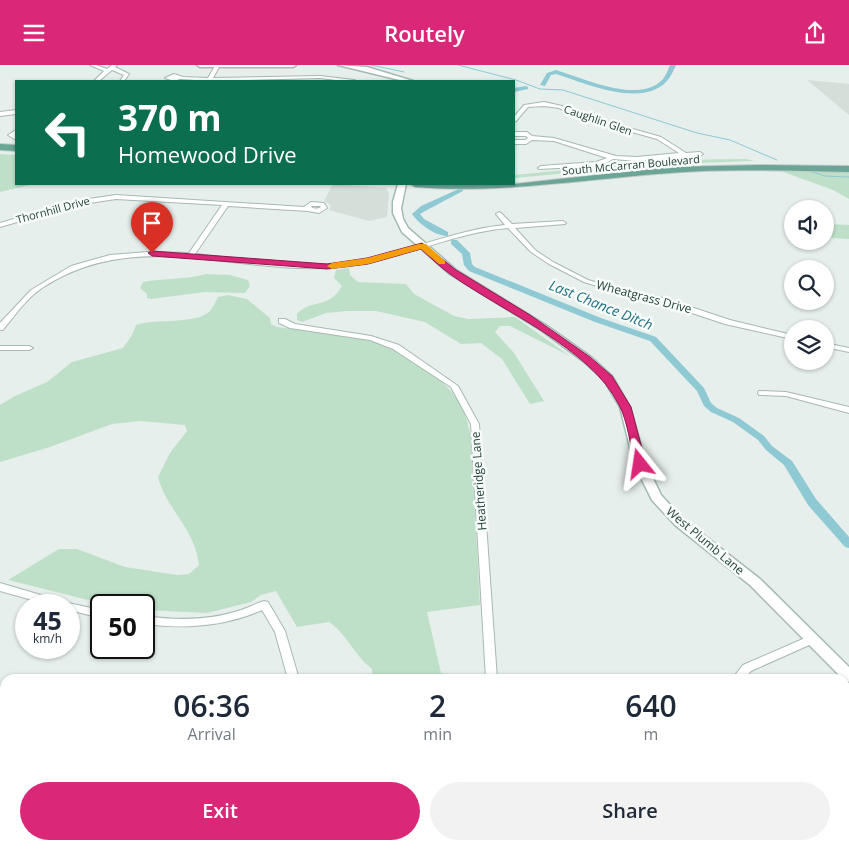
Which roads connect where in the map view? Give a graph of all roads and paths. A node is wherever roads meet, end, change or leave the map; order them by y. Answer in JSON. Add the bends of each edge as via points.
{"nodes":[{"id":1,"x":92,"y":65,"type":"edge"},
{"id":2,"x":200,"y":65,"type":"edge"},
{"id":3,"x":293,"y":65,"type":"edge"},
{"id":4,"x":341,"y":65,"type":"edge"},
{"id":5,"x":124,"y":66,"type":"dead end"},
{"id":6,"x":217,"y":67,"type":"junction"},
{"id":7,"x":113,"y":68,"type":"edge"},
{"id":8,"x":180,"y":78,"type":"dead end"},
{"id":9,"x":97,"y":80,"type":"edge"},
{"id":10,"x":123,"y":80,"type":"edge"},
{"id":11,"x":209,"y":80,"type":"edge"},
{"id":12,"x":346,"y":80,"type":"edge"},
{"id":13,"x":406,"y":80,"type":"edge"},
{"id":14,"x":15,"y":113,"type":"edge"},
{"id":15,"x":0,"y":114,"type":"edge"},
{"id":16,"x":515,"y":119,"type":"edge"},
{"id":17,"x":516,"y":134,"type":"edge"},
{"id":18,"x":531,"y":138,"type":"junction"},
{"id":19,"x":515,"y":142,"type":"edge"},
{"id":20,"x":0,"y":149,"type":"edge"},
{"id":21,"x":15,"y":150,"type":"edge"},
{"id":22,"x":684,"y":154,"type":"junction"},
{"id":23,"x":700,"y":154,"type":"dead end"},
{"id":24,"x":612,"y":157,"type":"junction"},
{"id":25,"x":849,"y":164,"type":"edge"},
{"id":26,"x":540,"y":168,"type":"dead end"},
{"id":27,"x":849,"y":169,"type":"edge"},
{"id":28,"x":515,"y":181,"type":"edge"},
{"id":29,"x":402,"y":185,"type":"edge"},
{"id":30,"x":445,"y":185,"type":"edge"},
{"id":31,"x":226,"y":204,"type":"junction"},
{"id":32,"x":308,"y":209,"type":"dead end"},
{"id":33,"x":499,"y":214,"type":"dead end"},
{"id":34,"x":563,"y":223,"type":"dead end"},
{"id":35,"x":0,"y":225,"type":"edge"},
{"id":36,"x":511,"y":227,"type":"junction"},
{"id":37,"x":422,"y":246,"type":"junction"},
{"id":38,"x":190,"y":255,"type":"junction"},
{"id":39,"x":282,"y":321,"type":"dead end"},
{"id":40,"x":0,"y":328,"type":"edge"},
{"id":41,"x":784,"y":335,"type":"edge"},
{"id":42,"x":834,"y":347,"type":"edge"},
{"id":43,"x":0,"y":348,"type":"edge"},
{"id":44,"x":29,"y":348,"type":"dead end"},
{"id":45,"x":849,"y":350,"type":"edge"},
{"id":46,"x":762,"y":393,"type":"dead end"},
{"id":47,"x":849,"y":410,"type":"edge"},
{"id":48,"x":0,"y":587,"type":"edge"},
{"id":49,"x":25,"y":594,"type":"edge"},
{"id":50,"x":155,"y":621,"type":"edge"},
{"id":51,"x":812,"y":639,"type":"junction"},
{"id":52,"x":293,"y":674,"type":"edge"},
{"id":53,"x":492,"y":674,"type":"edge"},
{"id":54,"x":742,"y":674,"type":"edge"},
{"id":55,"x":847,"y":674,"type":"edge"}],
"edges":[{"from":1,"to":7,"type":"street"},
{"from":2,"to":6,"type":"main road"},
{"from":3,"to":6,"type":"main road"},
{"from":4,"to":13,"type":"main road"},
{"from":5,"to":7,"type":"street"},
{"from":6,"to":11,"type":"street"},
{"from":7,"to":9,"type":"street"},
{"from":7,"to":10,"type":"street","via":[[127,74]]},
{"from":8,"to":11,"type":"street"},
{"from":11,"to":12,"type":"street","via":[[320,77]]},
{"from":14,"to":15,"type":"street"},
{"from":16,"to":22,"type":"street","name":"Caughlin Glen","via":[[526,106],[556,106],[658,138]]},
{"from":17,"to":18,"type":"street","via":[[527,134]]},
{"from":18,"to":19,"type":"street"},
{"from":18,"to":24,"type":"street","via":[[561,140]]},
{"from":20,"to":21,"type":"main road"},
{"from":22,"to":23,"type":"street"},
{"from":22,"to":24,"type":"street","via":[[634,159]]},
{"from":24,"to":26,"type":"street","via":[[596,164]]},
{"from":25,"to":28,"type":"main road","name":"South McCarran Boulevard","via":[[692,166]]},
{"from":27,"to":30,"type":"main road","name":"South McCarran Boulevard","via":[[671,170],[506,187]]},
{"from":29,"to":37,"type":"main road","name":"West Plumb Lane","via":[[396,203],[397,217]]},
{"from":31,"to":32,"type":"street","name":"Thornhill Drive"},
{"from":31,"to":35,"type":"street","name":"Thornhill Drive","via":[[141,197],[102,198],[62,206]]},
{"from":31,"to":38,"type":"street"},
{"from":33,"to":36,"type":"street"},
{"from":34,"to":36,"type":"street"},
{"from":36,"to":37,"type":"street","via":[[467,233]]},
{"from":36,"to":41,"type":"street","name":"Wheatgrass Drive","via":[[541,258],[591,283]]},
{"from":37,"to":38,"type":"street","via":[[368,261],[327,266]]},
{"from":37,"to":51,"type":"main road","name":"West Plumb Lane","via":[[453,272],[581,355],[608,379],[626,407],[642,469],[656,497],[679,522],[755,582]]},
{"from":38,"to":40,"type":"street","via":[[123,255],[71,270],[37,289]]},
{"from":39,"to":53,"type":"street","name":"Heatheridge Lane","via":[[293,326],[383,342],[406,353],[458,390],[475,424]]},
{"from":42,"to":45,"type":"street"},
{"from":43,"to":44,"type":"street"},
{"from":46,"to":47,"type":"street","via":[[786,394]]},
{"from":48,"to":49,"type":"street"},
{"from":50,"to":52,"type":"street","via":[[202,623],[238,616],[264,605],[280,631]]},
{"from":51,"to":54,"type":"street","via":[[747,668]]},
{"from":51,"to":55,"type":"main road","name":"West Plumb Lane"}]}
